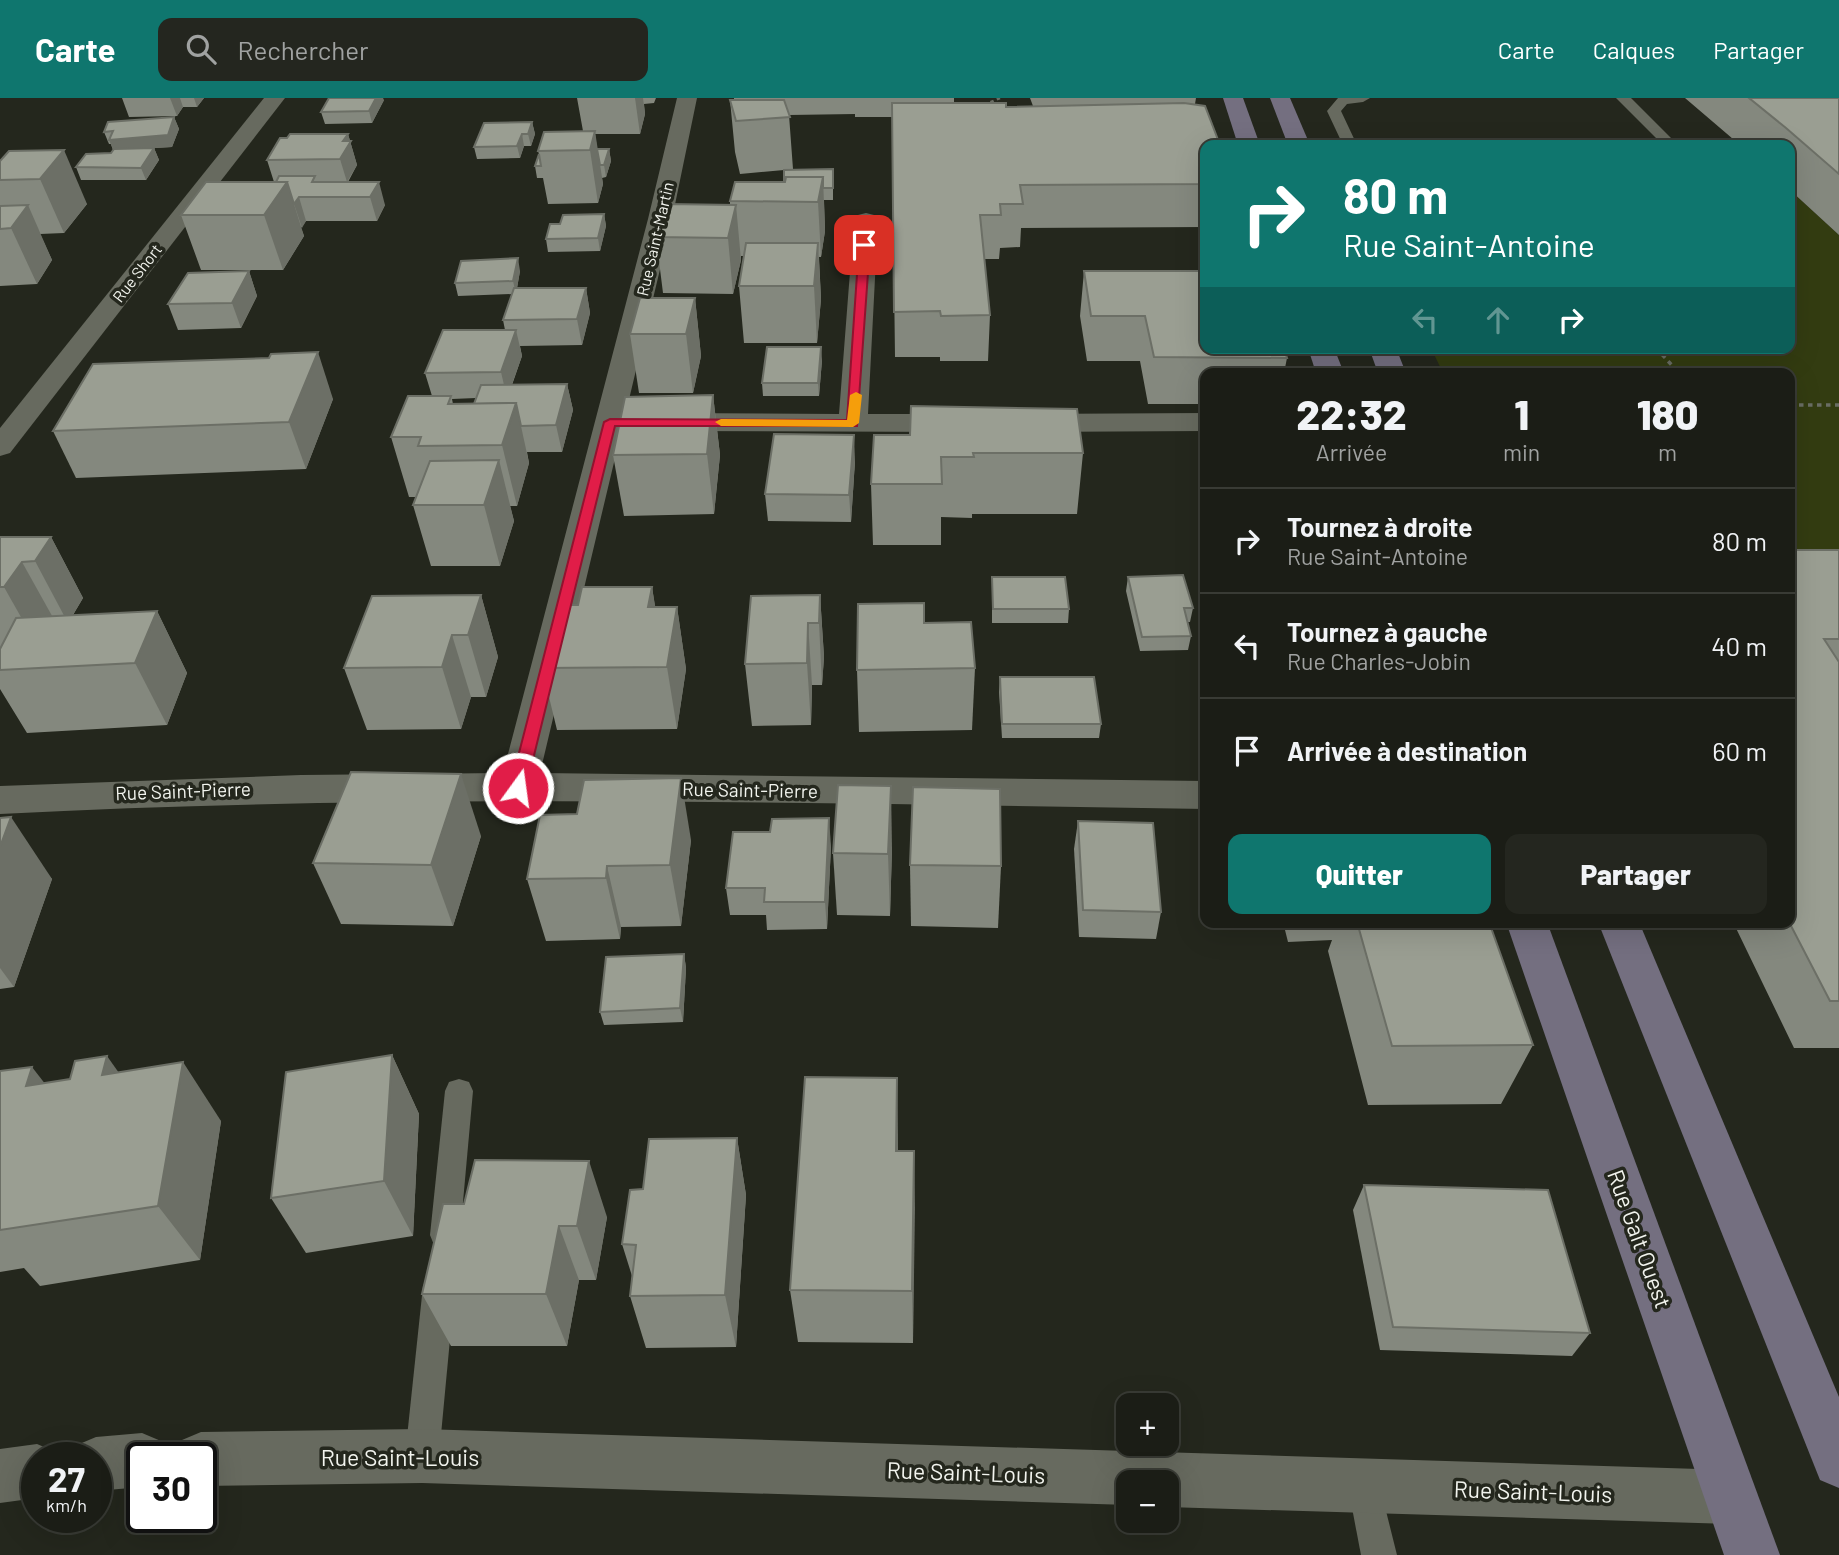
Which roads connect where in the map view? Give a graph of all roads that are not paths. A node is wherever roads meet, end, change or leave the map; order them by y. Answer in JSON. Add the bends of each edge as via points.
{"nodes":[{"id":1,"x":275,"y":98,"type":"edge"},
{"id":2,"x":687,"y":98,"type":"edge"},
{"id":3,"x":1233,"y":98,"type":"edge"},
{"id":4,"x":1280,"y":98,"type":"edge"},
{"id":5,"x":1361,"y":98,"type":"edge"},
{"id":6,"x":1623,"y":98,"type":"edge"},
{"id":7,"x":1247,"y":140,"type":"edge"},
{"id":8,"x":1297,"y":140,"type":"edge"},
{"id":9,"x":1348,"y":140,"type":"edge"},
{"id":10,"x":1666,"y":140,"type":"edge"},
{"id":11,"x":866,"y":220,"type":"dead end"},
{"id":12,"x":610,"y":422,"type":"junction"},
{"id":13,"x":1200,"y":422,"type":"edge"},
{"id":14,"x":853,"y":423,"type":"junction"},
{"id":15,"x":0,"y":447,"type":"edge"},
{"id":16,"x":518,"y":788,"type":"junction"},
{"id":17,"x":1200,"y":795,"type":"edge"},
{"id":18,"x":0,"y":800,"type":"edge"},
{"id":19,"x":1528,"y":928,"type":"edge"},
{"id":20,"x":1620,"y":928,"type":"edge"},
{"id":21,"x":459,"y":1091,"type":"dead end"},
{"id":22,"x":422,"y":1455,"type":"junction"},
{"id":23,"x":217,"y":1459,"type":"edge"},
{"id":24,"x":1839,"y":1461,"type":"edge"},
{"id":25,"x":21,"y":1473,"type":"edge"},
{"id":26,"x":0,"y":1476,"type":"edge"},
{"id":27,"x":1365,"y":1487,"type":"junction"},
{"id":28,"x":1731,"y":1497,"type":"junction"},
{"id":29,"x":1379,"y":1555,"type":"edge"},
{"id":30,"x":1752,"y":1555,"type":"edge"}],
"edges":[{"from":1,"to":15,"type":"street","name":"Rue Short"},
{"from":2,"to":12,"type":"street","name":"Rue Saint-Martin"},
{"from":3,"to":7,"type":"main road"},
{"from":4,"to":8,"type":"main road"},
{"from":5,"to":9,"type":"lane","via":[[1343,100],[1334,111]]},
{"from":6,"to":10,"type":"lane"},
{"from":11,"to":14,"type":"street"},
{"from":12,"to":14,"type":"street"},
{"from":12,"to":16,"type":"street","name":"Rue Saint-Martin"},
{"from":13,"to":14,"type":"street"},
{"from":16,"to":17,"type":"street","name":"Rue Saint-Pierre"},
{"from":16,"to":18,"type":"street","name":"Rue Saint-Pierre","via":[[238,788]]},
{"from":19,"to":28,"type":"main road","name":"Rue Galt Ouest"},
{"from":20,"to":24,"type":"main road"},
{"from":21,"to":22,"type":"lane"},
{"from":22,"to":23,"type":"street","name":"Rue Saint-Louis"},
{"from":22,"to":27,"type":"street","name":"Rue Saint-Louis"},
{"from":25,"to":26,"type":"street"},
{"from":27,"to":28,"type":"street","name":"Rue Saint-Louis"},
{"from":27,"to":29,"type":"lane"},
{"from":28,"to":30,"type":"main road","name":"Rue Galt Ouest"}]}
